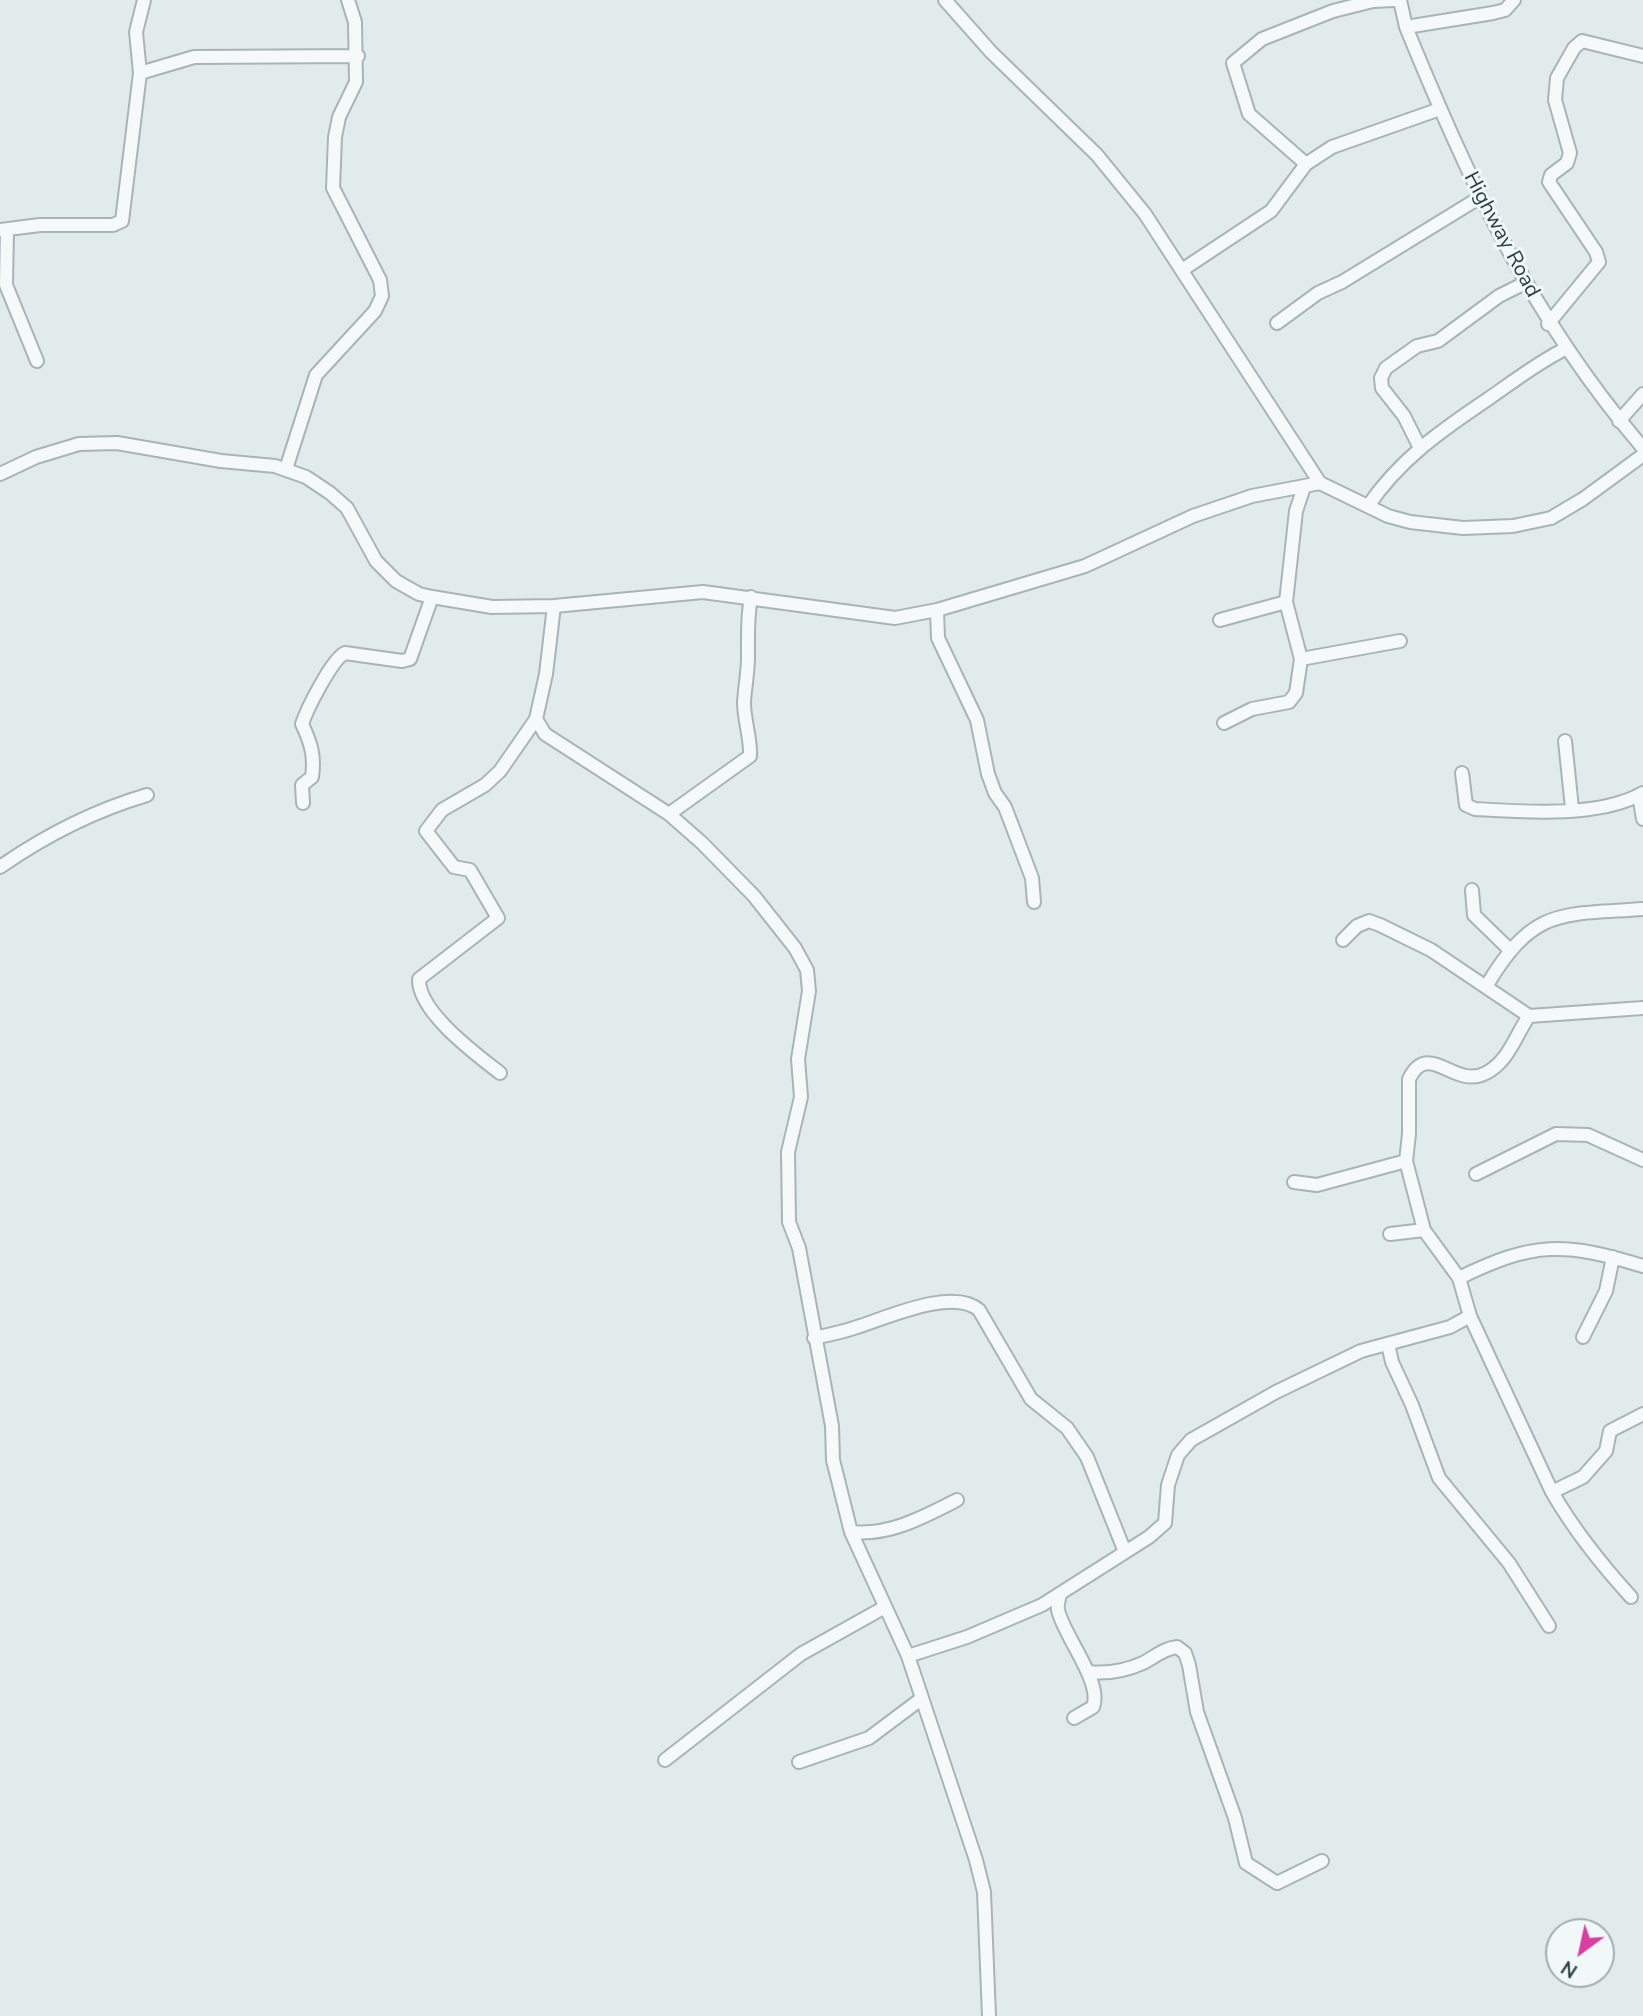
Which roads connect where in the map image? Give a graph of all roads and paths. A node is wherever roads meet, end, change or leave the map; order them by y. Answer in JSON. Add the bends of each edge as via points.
{"nodes":[{"id":1,"x":144,"y":0,"type":"edge"},
{"id":2,"x":348,"y":0,"type":"edge"},
{"id":3,"x":946,"y":0,"type":"edge"},
{"id":4,"x":1394,"y":0,"type":"edge"},
{"id":5,"x":1400,"y":0,"type":"edge"},
{"id":6,"x":1514,"y":0,"type":"edge"},
{"id":7,"x":1406,"y":27,"type":"junction"},
{"id":8,"x":358,"y":56,"type":"junction"},
{"id":9,"x":1643,"y":56,"type":"edge"},
{"id":10,"x":140,"y":73,"type":"junction"},
{"id":11,"x":1440,"y":108,"type":"junction"},
{"id":12,"x":1306,"y":164,"type":"junction"},
{"id":13,"x":1479,"y":198,"type":"junction"},
{"id":14,"x":3,"y":230,"type":"edge"},
{"id":15,"x":1182,"y":270,"type":"junction"},
{"id":16,"x":1525,"y":283,"type":"junction"},
{"id":17,"x":1277,"y":323,"type":"dead end"},
{"id":18,"x":1548,"y":324,"type":"junction"},
{"id":19,"x":1565,"y":349,"type":"junction"},
{"id":20,"x":37,"y":361,"type":"dead end"},
{"id":21,"x":1643,"y":394,"type":"edge"},
{"id":22,"x":1619,"y":421,"type":"junction"},
{"id":23,"x":1419,"y":446,"type":"junction"},
{"id":24,"x":1643,"y":448,"type":"edge"},
{"id":25,"x":1643,"y":455,"type":"edge"},
{"id":26,"x":286,"y":470,"type":"junction"},
{"id":27,"x":0,"y":474,"type":"edge"},
{"id":28,"x":1320,"y":483,"type":"junction"},
{"id":29,"x":1304,"y":487,"type":"junction"},
{"id":30,"x":1368,"y":506,"type":"junction"},
{"id":31,"x":432,"y":597,"type":"junction"},
{"id":32,"x":751,"y":597,"type":"junction"},
{"id":33,"x":1286,"y":602,"type":"junction"},
{"id":34,"x":554,"y":606,"type":"junction"},
{"id":35,"x":937,"y":610,"type":"junction"},
{"id":36,"x":1220,"y":620,"type":"dead end"},
{"id":37,"x":1400,"y":641,"type":"dead end"},
{"id":38,"x":1301,"y":659,"type":"junction"},
{"id":39,"x":536,"y":719,"type":"junction"},
{"id":40,"x":1224,"y":723,"type":"dead end"},
{"id":41,"x":1565,"y":741,"type":"dead end"},
{"id":42,"x":1462,"y":773,"type":"dead end"},
{"id":43,"x":1641,"y":794,"type":"edge"},
{"id":44,"x":147,"y":795,"type":"dead end"},
{"id":45,"x":303,"y":803,"type":"dead end"},
{"id":46,"x":1572,"y":808,"type":"junction"},
{"id":47,"x":669,"y":814,"type":"junction"},
{"id":48,"x":1643,"y":819,"type":"edge"},
{"id":49,"x":0,"y":867,"type":"edge"},
{"id":50,"x":1472,"y":890,"type":"dead end"},
{"id":51,"x":1034,"y":902,"type":"dead end"},
{"id":52,"x":1643,"y":909,"type":"edge"},
{"id":53,"x":1343,"y":940,"type":"dead end"},
{"id":54,"x":1510,"y":950,"type":"junction"},
{"id":55,"x":1487,"y":985,"type":"junction"},
{"id":56,"x":1643,"y":1008,"type":"edge"},
{"id":57,"x":1529,"y":1016,"type":"junction"},
{"id":58,"x":500,"y":1073,"type":"dead end"},
{"id":59,"x":1643,"y":1160,"type":"edge"},
{"id":60,"x":1406,"y":1161,"type":"junction"},
{"id":61,"x":1476,"y":1174,"type":"dead end"},
{"id":62,"x":1294,"y":1182,"type":"dead end"},
{"id":63,"x":1424,"y":1230,"type":"junction"},
{"id":64,"x":1390,"y":1234,"type":"dead end"},
{"id":65,"x":1613,"y":1257,"type":"junction"},
{"id":66,"x":1643,"y":1266,"type":"edge"},
{"id":67,"x":1460,"y":1278,"type":"junction"},
{"id":68,"x":1470,"y":1316,"type":"junction"},
{"id":69,"x":1583,"y":1337,"type":"dead end"},
{"id":70,"x":814,"y":1338,"type":"junction"},
{"id":71,"x":1388,"y":1344,"type":"junction"},
{"id":72,"x":1643,"y":1414,"type":"edge"},
{"id":73,"x":1552,"y":1492,"type":"junction"},
{"id":74,"x":957,"y":1500,"type":"dead end"},
{"id":75,"x":851,"y":1532,"type":"junction"},
{"id":76,"x":1125,"y":1552,"type":"junction"},
{"id":77,"x":1060,"y":1594,"type":"junction"},
{"id":78,"x":1631,"y":1597,"type":"dead end"},
{"id":79,"x":1042,"y":1605,"type":"junction"},
{"id":80,"x":885,"y":1607,"type":"junction"},
{"id":81,"x":1057,"y":1609,"type":"junction"},
{"id":82,"x":1549,"y":1626,"type":"dead end"},
{"id":83,"x":908,"y":1656,"type":"junction"},
{"id":84,"x":1088,"y":1672,"type":"junction"},
{"id":85,"x":920,"y":1699,"type":"junction"},
{"id":86,"x":1074,"y":1718,"type":"dead end"},
{"id":87,"x":665,"y":1760,"type":"dead end"},
{"id":88,"x":799,"y":1762,"type":"dead end"},
{"id":89,"x":1322,"y":1861,"type":"dead end"},
{"id":90,"x":989,"y":2016,"type":"edge"}],
"edges":[{"from":1,"to":10,"type":"street","via":[[136,32]]},
{"from":2,"to":8,"type":"street"},
{"from":3,"to":15,"type":"street","via":[[991,52],[1097,155],[1145,214]]},
{"from":4,"to":12,"type":"street","via":[[1333,11],[1262,38],[1233,63],[1249,114]]},
{"from":5,"to":7,"type":"street","name":"Highway Road"},
{"from":6,"to":7,"type":"street","via":[[1505,10],[1493,13]]},
{"from":7,"to":11,"type":"street","name":"Highway Road"},
{"from":8,"to":10,"type":"street","via":[[194,57]]},
{"from":8,"to":26,"type":"street","via":[[356,82],[335,136],[333,188],[380,280],[382,296],[375,311],[316,375]]},
{"from":9,"to":18,"type":"street","via":[[1577,43],[1557,78],[1555,100],[1570,153],[1549,182],[1599,262]]},
{"from":10,"to":14,"type":"street","via":[[122,221]]},
{"from":11,"to":12,"type":"street","via":[[1332,147]]},
{"from":11,"to":13,"type":"street","name":"Highway Road"},
{"from":12,"to":15,"type":"street","via":[[1271,211]]},
{"from":13,"to":16,"type":"street","name":"Highway Road"},
{"from":13,"to":17,"type":"street","via":[[1318,293]]},
{"from":14,"to":20,"type":"street","via":[[6,285]]},
{"from":15,"to":28,"type":"street"},
{"from":16,"to":18,"type":"street","name":"Highway Road"},
{"from":16,"to":23,"type":"street","via":[[1499,296],[1438,341],[1417,346],[1386,368],[1382,388]]},
{"from":18,"to":19,"type":"street","name":"Highway Road"},
{"from":19,"to":22,"type":"street","name":"Highway Road"},
{"from":19,"to":23,"type":"street","via":[[1535,364]]},
{"from":21,"to":22,"type":"street"},
{"from":22,"to":24,"type":"street","name":"Highway Road"},
{"from":23,"to":30,"type":"street"},
{"from":25,"to":30,"type":"street","via":[[1551,518],[1513,526],[1434,525],[1388,516]]},
{"from":26,"to":27,"type":"street","via":[[117,443],[79,444]]},
{"from":26,"to":31,"type":"street","via":[[306,477],[347,508],[376,561],[396,581]]},
{"from":28,"to":29,"type":"street"},
{"from":28,"to":30,"type":"street"},
{"from":29,"to":33,"type":"street","via":[[1296,511]]},
{"from":29,"to":35,"type":"street","via":[[1240,500],[1193,516],[1085,566]]},
{"from":31,"to":34,"type":"street","via":[[492,607]]},
{"from":31,"to":45,"type":"street","via":[[410,659],[345,653],[329,668],[302,724],[313,746],[312,777],[302,785]]},
{"from":32,"to":34,"type":"street","via":[[703,592]]},
{"from":32,"to":35,"type":"street","via":[[895,618]]},
{"from":32,"to":47,"type":"street","via":[[744,702],[750,756]]},
{"from":33,"to":36,"type":"street"},
{"from":33,"to":38,"type":"street"},
{"from":34,"to":39,"type":"street","via":[[547,674]]},
{"from":35,"to":51,"type":"street","via":[[937,638],[977,720],[988,774],[1031,878]]},
{"from":37,"to":38,"type":"street"},
{"from":38,"to":40,"type":"street","via":[[1297,693],[1289,702],[1252,709]]},
{"from":39,"to":47,"type":"street","via":[[545,734],[566,751]]},
{"from":39,"to":58,"type":"street","via":[[500,771],[442,810],[426,831],[454,867],[470,870],[498,918],[430,967],[418,986],[461,1042]]},
{"from":41,"to":46,"type":"street"},
{"from":42,"to":46,"type":"street","via":[[1466,805],[1475,809],[1546,813]]},
{"from":43,"to":46,"type":"street","via":[[1604,808]]},
{"from":43,"to":48,"type":"street"},
{"from":44,"to":49,"type":"street","via":[[100,809]]},
{"from":47,"to":70,"type":"street","via":[[754,896],[807,970],[809,991],[798,1059],[801,1097],[788,1152],[787,1189],[789,1222],[799,1248]]},
{"from":50,"to":54,"type":"street","via":[[1474,915]]},
{"from":52,"to":54,"type":"street","via":[[1543,921]]},
{"from":53,"to":55,"type":"street","via":[[1369,921],[1431,950]]},
{"from":54,"to":55,"type":"street"},
{"from":55,"to":57,"type":"street"},
{"from":56,"to":57,"type":"street"},
{"from":57,"to":60,"type":"street","via":[[1508,1054],[1484,1074],[1459,1075],[1429,1062],[1420,1063],[1409,1079]]},
{"from":59,"to":61,"type":"street","via":[[1588,1135],[1556,1135]]},
{"from":60,"to":62,"type":"street","via":[[1317,1185]]},
{"from":60,"to":63,"type":"street"},
{"from":63,"to":64,"type":"street"},
{"from":63,"to":67,"type":"street"},
{"from":65,"to":66,"type":"street"},
{"from":65,"to":67,"type":"street","via":[[1561,1247],[1500,1258]]},
{"from":65,"to":69,"type":"street","via":[[1606,1291]]},
{"from":67,"to":68,"type":"street"},
{"from":68,"to":71,"type":"street","via":[[1450,1327]]},
{"from":68,"to":73,"type":"street"},
{"from":70,"to":75,"type":"street","via":[[832,1426],[833,1460]]},
{"from":70,"to":76,"type":"street","via":[[908,1308],[972,1304],[1031,1399],[1067,1428],[1087,1457]]},
{"from":71,"to":76,"type":"street","via":[[1361,1351],[1286,1387],[1191,1440],[1178,1455],[1168,1485],[1165,1523]]},
{"from":71,"to":82,"type":"street","via":[[1439,1478],[1509,1563]]},
{"from":72,"to":73,"type":"street","via":[[1610,1431],[1606,1451],[1583,1477]]},
{"from":73,"to":78,"type":"street","via":[[1597,1558]]},
{"from":74,"to":75,"type":"street","via":[[883,1531]]},
{"from":75,"to":80,"type":"street"},
{"from":76,"to":77,"type":"street"},
{"from":77,"to":79,"type":"street"},
{"from":77,"to":81,"type":"street"},
{"from":79,"to":81,"type":"street"},
{"from":79,"to":83,"type":"street"},
{"from":80,"to":83,"type":"street"},
{"from":80,"to":87,"type":"street","via":[[802,1654]]},
{"from":81,"to":84,"type":"street"},
{"from":83,"to":85,"type":"street"},
{"from":84,"to":86,"type":"street","via":[[1095,1702]]},
{"from":84,"to":89,"type":"street","via":[[1124,1670],[1165,1649],[1177,1647],[1185,1653],[1194,1679],[1197,1712],[1240,1833],[1246,1863],[1277,1883]]},
{"from":85,"to":88,"type":"street","via":[[869,1738]]},
{"from":85,"to":90,"type":"street","via":[[943,1754],[984,1892]]}]}
